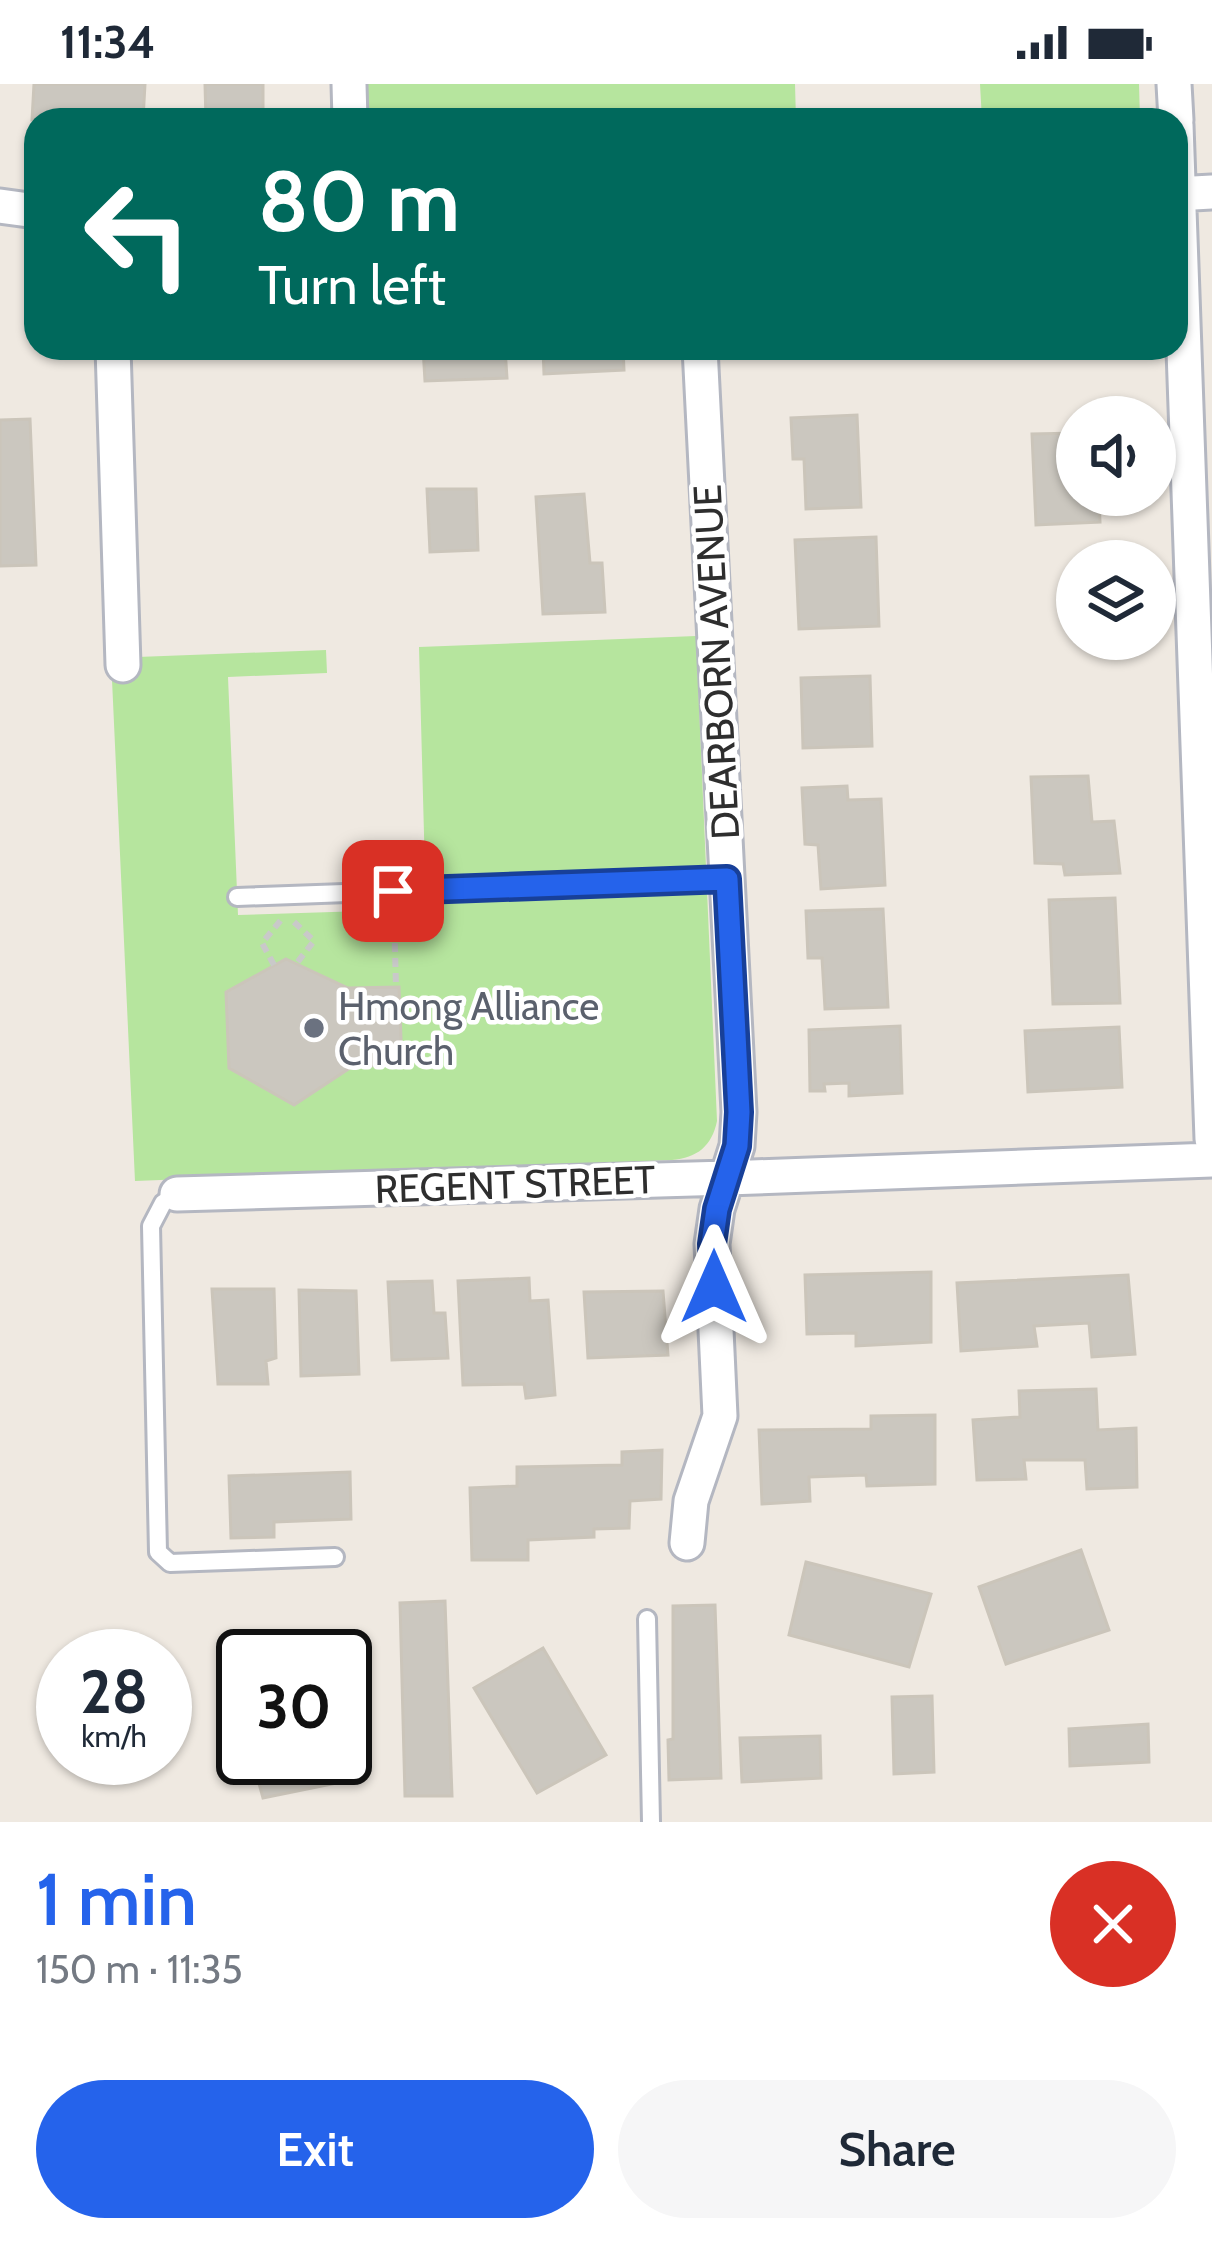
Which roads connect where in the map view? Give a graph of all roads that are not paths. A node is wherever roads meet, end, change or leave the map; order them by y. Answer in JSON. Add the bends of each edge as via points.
{"nodes":[{"id":1,"x":1189,"y":193,"type":"edge"},
{"id":2,"x":113,"y":360,"type":"edge"},
{"id":3,"x":701,"y":360,"type":"edge"},
{"id":4,"x":123,"y":665,"type":"dead end"},
{"id":5,"x":727,"y":879,"type":"junction"},
{"id":6,"x":237,"y":897,"type":"dead end"},
{"id":7,"x":1212,"y":1139,"type":"edge"},
{"id":8,"x":1212,"y":1160,"type":"edge"},
{"id":9,"x":727,"y":1178,"type":"junction"},
{"id":10,"x":177,"y":1194,"type":"joint"},
{"id":11,"x":687,"y":1543,"type":"dead end"},
{"id":12,"x":335,"y":1557,"type":"dead end"},
{"id":13,"x":647,"y":1619,"type":"dead end"},
{"id":14,"x":651,"y":1822,"type":"edge"}],
"edges":[{"from":1,"to":7,"type":"street"},
{"from":2,"to":4,"type":"street"},
{"from":3,"to":5,"type":"street","name":"DEARBORN AVENUE"},
{"from":5,"to":6,"type":"lane"},
{"from":5,"to":9,"type":"street","name":"DEARBORN AVENUE","via":[[739,1112]]},
{"from":8,"to":9,"type":"street","name":"REGENT STREET"},
{"from":9,"to":10,"type":"street","name":"REGENT STREET"},
{"from":9,"to":11,"type":"street","name":"DEARBORN AVENUE","via":[[712,1244],[720,1416],[691,1501]]},
{"from":10,"to":12,"type":"lane","via":[[151,1226],[158,1552],[170,1563]]},
{"from":13,"to":14,"type":"lane"}]}
